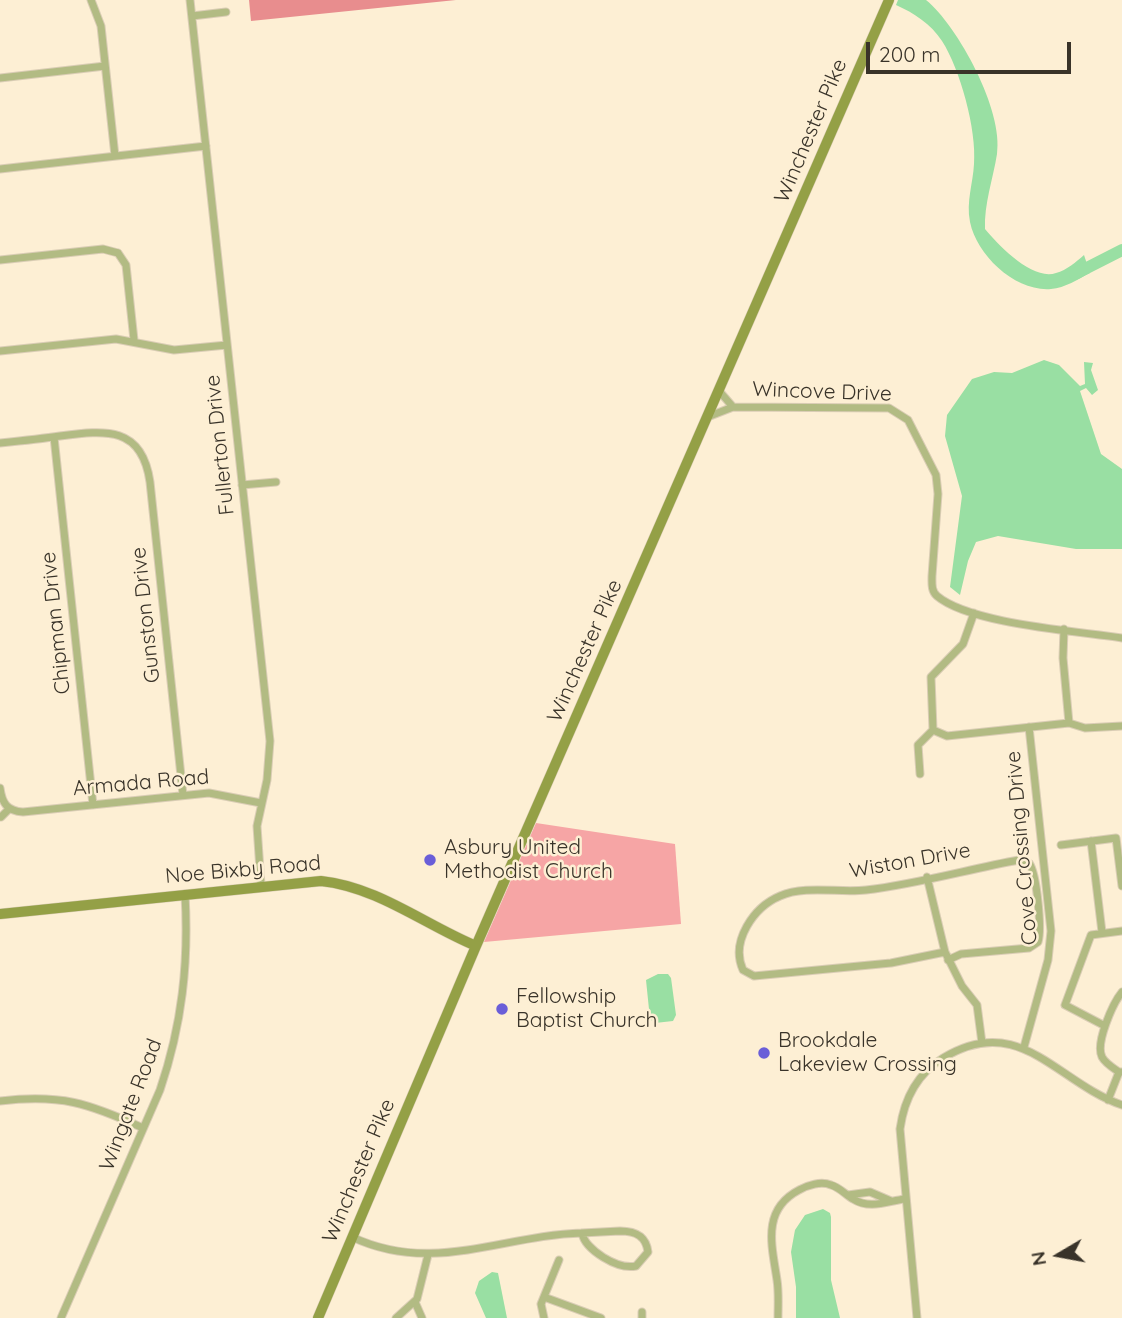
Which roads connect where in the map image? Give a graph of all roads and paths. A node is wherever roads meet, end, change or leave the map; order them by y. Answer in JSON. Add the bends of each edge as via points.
{"nodes":[{"id":1,"x":190,"y":0,"type":"edge"},
{"id":2,"x":92,"y":1,"type":"edge"},
{"id":3,"x":886,"y":5,"type":"edge"},
{"id":4,"x":226,"y":12,"type":"dead end"},
{"id":5,"x":192,"y":16,"type":"junction"},
{"id":6,"x":105,"y":66,"type":"junction"},
{"id":7,"x":0,"y":78,"type":"edge"},
{"id":8,"x":206,"y":146,"type":"junction"},
{"id":9,"x":114,"y":156,"type":"junction"},
{"id":10,"x":0,"y":169,"type":"edge"},
{"id":11,"x":123,"y":244,"type":"dead end"},
{"id":12,"x":118,"y":253,"type":"junction"},
{"id":13,"x":0,"y":260,"type":"edge"},
{"id":14,"x":134,"y":341,"type":"junction"},
{"id":15,"x":228,"y":345,"type":"junction"},
{"id":16,"x":0,"y":351,"type":"edge"},
{"id":17,"x":720,"y":392,"type":"junction"},
{"id":18,"x":733,"y":407,"type":"junction"},
{"id":19,"x":710,"y":416,"type":"junction"},
{"id":20,"x":54,"y":437,"type":"junction"},
{"id":21,"x":0,"y":443,"type":"edge"},
{"id":22,"x":276,"y":482,"type":"dead end"},
{"id":23,"x":242,"y":485,"type":"junction"},
{"id":24,"x":974,"y":614,"type":"junction"},
{"id":25,"x":1064,"y":629,"type":"junction"},
{"id":26,"x":1122,"y":638,"type":"edge"},
{"id":27,"x":1069,"y":723,"type":"junction"},
{"id":28,"x":1122,"y":726,"type":"edge"},
{"id":29,"x":1029,"y":727,"type":"junction"},
{"id":30,"x":933,"y":730,"type":"junction"},
{"id":31,"x":920,"y":774,"type":"dead end"},
{"id":32,"x":0,"y":788,"type":"edge"},
{"id":33,"x":183,"y":795,"type":"junction"},
{"id":34,"x":261,"y":803,"type":"junction"},
{"id":35,"x":93,"y":805,"type":"junction"},
{"id":36,"x":9,"y":809,"type":"junction"},
{"id":37,"x":1,"y":817,"type":"edge"},
{"id":38,"x":1091,"y":841,"type":"junction"},
{"id":39,"x":1061,"y":845,"type":"dead end"},
{"id":40,"x":927,"y":877,"type":"junction"},
{"id":41,"x":261,"y":885,"type":"junction"},
{"id":42,"x":1122,"y":886,"type":"edge"},
{"id":43,"x":185,"y":894,"type":"junction"},
{"id":44,"x":0,"y":914,"type":"edge"},
{"id":45,"x":1122,"y":929,"type":"edge"},
{"id":46,"x":1102,"y":932,"type":"junction"},
{"id":47,"x":476,"y":946,"type":"junction"},
{"id":48,"x":946,"y":956,"type":"junction"},
{"id":49,"x":1122,"y":992,"type":"edge"},
{"id":50,"x":1105,"y":1026,"type":"junction"},
{"id":51,"x":982,"y":1044,"type":"junction"},
{"id":52,"x":1024,"y":1047,"type":"junction"},
{"id":53,"x":1120,"y":1072,"type":"edge"},
{"id":54,"x":1108,"y":1100,"type":"junction"},
{"id":55,"x":0,"y":1101,"type":"edge"},
{"id":56,"x":1122,"y":1105,"type":"edge"},
{"id":57,"x":143,"y":1128,"type":"junction"},
{"id":58,"x":848,"y":1195,"type":"junction"},
{"id":59,"x":905,"y":1199,"type":"junction"},
{"id":60,"x":891,"y":1201,"type":"junction"},
{"id":61,"x":582,"y":1233,"type":"junction"},
{"id":62,"x":352,"y":1237,"type":"junction"},
{"id":63,"x":428,"y":1255,"type":"junction"},
{"id":64,"x":559,"y":1260,"type":"dead end"},
{"id":65,"x":544,"y":1297,"type":"junction"},
{"id":66,"x":415,"y":1302,"type":"junction"},
{"id":67,"x":61,"y":1318,"type":"edge"},
{"id":68,"x":318,"y":1318,"type":"edge"},
{"id":69,"x":396,"y":1318,"type":"edge"},
{"id":70,"x":422,"y":1318,"type":"edge"},
{"id":71,"x":544,"y":1318,"type":"edge"},
{"id":72,"x":601,"y":1318,"type":"edge"},
{"id":73,"x":778,"y":1318,"type":"edge"},
{"id":74,"x":917,"y":1318,"type":"edge"}],
"edges":[{"from":1,"to":5,"type":"street","name":"Fullerton Drive"},
{"from":2,"to":6,"type":"street","via":[[101,26]]},
{"from":3,"to":17,"type":"main road","name":"Winchester Pike"},
{"from":4,"to":5,"type":"street"},
{"from":5,"to":8,"type":"street","name":"Fullerton Drive"},
{"from":6,"to":7,"type":"street"},
{"from":6,"to":9,"type":"street"},
{"from":8,"to":9,"type":"street"},
{"from":8,"to":15,"type":"street","name":"Fullerton Drive"},
{"from":9,"to":10,"type":"street"},
{"from":11,"to":12,"type":"street"},
{"from":12,"to":13,"type":"street","via":[[103,249]]},
{"from":12,"to":14,"type":"street","via":[[126,265]]},
{"from":14,"to":15,"type":"street","via":[[174,350]]},
{"from":14,"to":16,"type":"street","via":[[98,340]]},
{"from":15,"to":23,"type":"street","name":"Fullerton Drive"},
{"from":17,"to":18,"type":"street","name":"Wincove Drive"},
{"from":17,"to":19,"type":"main road","name":"Winchester Pike"},
{"from":18,"to":19,"type":"street","name":"Wincove Drive"},
{"from":18,"to":24,"type":"street","name":"Wincove Drive","via":[[888,408],[905,416],[937,481],[933,590],[937,597]]},
{"from":19,"to":47,"type":"main road","name":"Winchester Pike"},
{"from":20,"to":21,"type":"street"},
{"from":20,"to":33,"type":"street","name":"Gunston Drive","via":[[102,432],[126,438],[140,452],[148,470]]},
{"from":20,"to":35,"type":"street","name":"Chipman Drive"},
{"from":22,"to":23,"type":"street"},
{"from":23,"to":34,"type":"street","name":"Fullerton Drive","via":[[270,741]]},
{"from":24,"to":25,"type":"street","name":"Wincove Drive"},
{"from":24,"to":30,"type":"street","via":[[963,644],[931,677]]},
{"from":25,"to":26,"type":"street","name":"Wincove Drive"},
{"from":25,"to":27,"type":"street"},
{"from":27,"to":28,"type":"street","via":[[1085,728]]},
{"from":27,"to":29,"type":"street"},
{"from":29,"to":30,"type":"street","via":[[947,736]]},
{"from":29,"to":52,"type":"street","name":"Cove Crossing Drive","via":[[1051,931],[1048,960]]},
{"from":30,"to":31,"type":"street","via":[[918,745]]},
{"from":32,"to":36,"type":"street"},
{"from":33,"to":34,"type":"street","name":"Armada Road","via":[[223,794]]},
{"from":33,"to":35,"type":"street","name":"Armada Road"},
{"from":34,"to":41,"type":"street","name":"Fullerton Drive","via":[[257,826]]},
{"from":35,"to":36,"type":"street","name":"Armada Road","via":[[23,813]]},
{"from":36,"to":37,"type":"street"},
{"from":38,"to":39,"type":"street"},
{"from":38,"to":42,"type":"street","via":[[1116,838]]},
{"from":38,"to":46,"type":"street"},
{"from":40,"to":48,"type":"street"},
{"from":40,"to":48,"type":"street","name":"Wiston Drive","via":[[1022,860],[1032,866],[1040,934],[1035,945]]},
{"from":40,"to":48,"type":"street","name":"Wiston Drive","via":[[869,890],[790,893],[776,898],[756,911],[744,932],[741,965],[754,976]]},
{"from":41,"to":43,"type":"main road","name":"Noe Bixby Road"},
{"from":41,"to":47,"type":"main road","name":"Noe Bixby Road","via":[[321,881],[348,886]]},
{"from":43,"to":44,"type":"main road","name":"Noe Bixby Road"},
{"from":43,"to":57,"type":"street","name":"Wingate Road","via":[[187,952],[178,1029]]},
{"from":45,"to":46,"type":"street"},
{"from":46,"to":50,"type":"street","via":[[1091,935],[1065,1005]]},
{"from":47,"to":62,"type":"main road","name":"Winchester Pike"},
{"from":48,"to":51,"type":"street","via":[[977,1005]]},
{"from":49,"to":50,"type":"street"},
{"from":50,"to":53,"type":"street","via":[[1101,1055]]},
{"from":51,"to":52,"type":"street"},
{"from":51,"to":59,"type":"street","via":[[946,1056],[917,1082],[908,1099],[900,1129]]},
{"from":52,"to":54,"type":"street"},
{"from":53,"to":54,"type":"street"},
{"from":54,"to":56,"type":"street"},
{"from":55,"to":57,"type":"street","via":[[60,1098]]},
{"from":57,"to":67,"type":"street","name":"Wingate Road"},
{"from":58,"to":60,"type":"street","via":[[870,1192]]},
{"from":58,"to":60,"type":"street","via":[[871,1205]]},
{"from":58,"to":73,"type":"street","via":[[832,1185],[813,1185],[791,1194],[779,1208],[769,1237]]},
{"from":59,"to":60,"type":"street"},
{"from":59,"to":74,"type":"street"},
{"from":61,"to":61,"type":"street","via":[[584,1241],[618,1265],[636,1266],[648,1252],[644,1240],[634,1232]]},
{"from":61,"to":63,"type":"street"},
{"from":62,"to":63,"type":"street"},
{"from":62,"to":68,"type":"main road","name":"Winchester Pike"},
{"from":63,"to":66,"type":"street"},
{"from":64,"to":65,"type":"street"},
{"from":65,"to":71,"type":"street","via":[[540,1310]]},
{"from":65,"to":72,"type":"street"},
{"from":66,"to":69,"type":"street"},
{"from":66,"to":70,"type":"street"}]}
